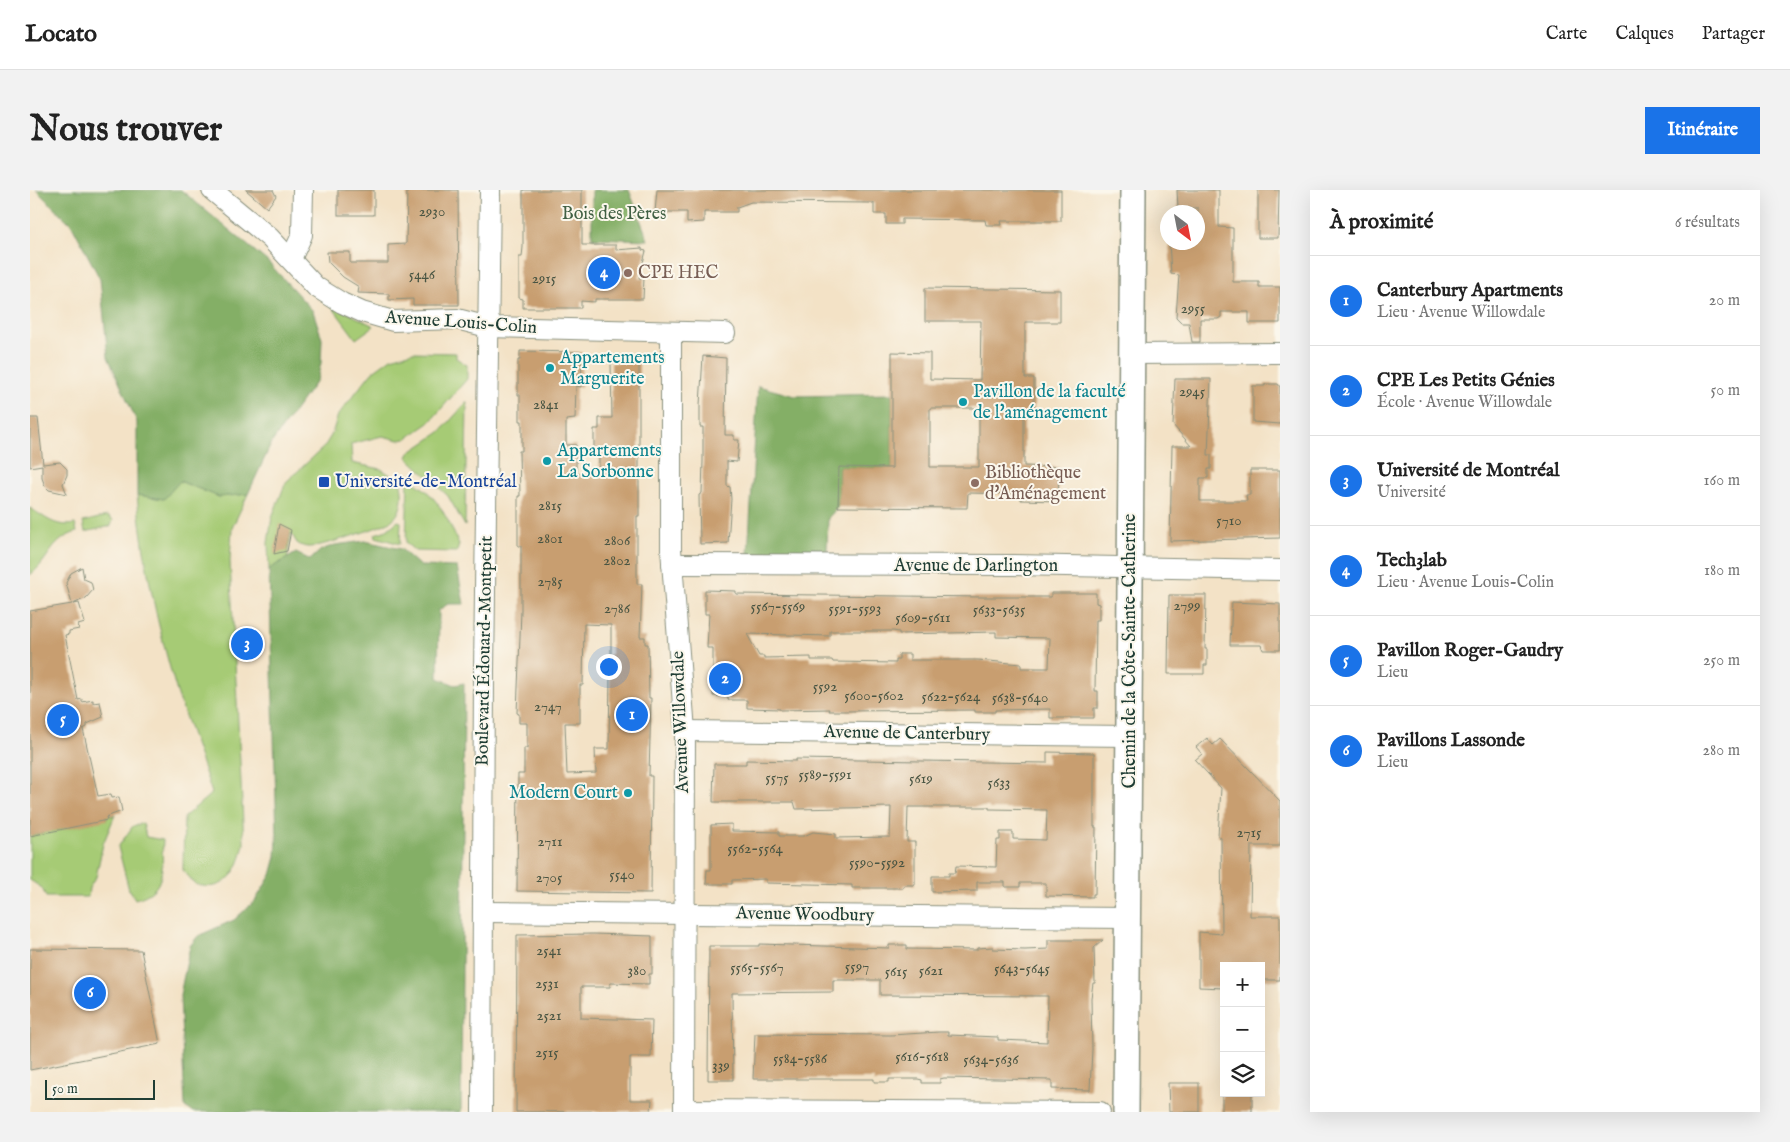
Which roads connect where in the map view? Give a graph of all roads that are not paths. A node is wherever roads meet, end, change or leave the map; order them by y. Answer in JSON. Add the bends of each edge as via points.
{"nodes":[{"id":1,"x":212,"y":190,"type":"edge"},
{"id":2,"x":303,"y":190,"type":"edge"},
{"id":3,"x":490,"y":190,"type":"edge"},
{"id":4,"x":1133,"y":190,"type":"edge"},
{"id":5,"x":292,"y":259,"type":"junction"},
{"id":6,"x":488,"y":327,"type":"junction"},
{"id":7,"x":671,"y":332,"type":"junction"},
{"id":8,"x":725,"y":332,"type":"dead end"},
{"id":9,"x":1280,"y":353,"type":"edge"},
{"id":10,"x":1131,"y":354,"type":"junction"},
{"id":11,"x":672,"y":564,"type":"junction"},
{"id":12,"x":1131,"y":568,"type":"junction"},
{"id":13,"x":1280,"y":570,"type":"edge"},
{"id":14,"x":685,"y":731,"type":"junction"},
{"id":15,"x":1130,"y":736,"type":"junction"},
{"id":16,"x":483,"y":912,"type":"junction"},
{"id":17,"x":683,"y":913,"type":"junction"},
{"id":18,"x":1128,"y":918,"type":"junction"},
{"id":19,"x":684,"y":1111,"type":"edge"},
{"id":20,"x":482,"y":1112,"type":"edge"},
{"id":21,"x":1100,"y":1112,"type":"edge"},
{"id":22,"x":1126,"y":1112,"type":"edge"}],
"edges":[{"from":1,"to":5,"type":"street","name":"Avenue Louis-Colin"},
{"from":2,"to":5,"type":"street","via":[[302,235]]},
{"from":3,"to":6,"type":"street","name":"Boulevard Édouard-Montpetit"},
{"from":4,"to":10,"type":"main road","name":"Chemin de la Côte-Sainte-Catherine"},
{"from":5,"to":6,"type":"street","name":"Avenue Louis-Colin","via":[[316,287],[362,312],[392,322],[457,319]]},
{"from":6,"to":7,"type":"street","name":"Avenue Louis-Colin"},
{"from":6,"to":16,"type":"street","name":"Boulevard Édouard-Montpetit"},
{"from":7,"to":8,"type":"street","name":"Avenue Louis-Colin"},
{"from":7,"to":11,"type":"street","name":"Avenue Willowdale"},
{"from":9,"to":10,"type":"street"},
{"from":10,"to":12,"type":"main road","name":"Chemin de la Côte-Sainte-Catherine"},
{"from":11,"to":12,"type":"street","name":"Avenue de Darlington"},
{"from":11,"to":14,"type":"street","name":"Avenue Willowdale"},
{"from":12,"to":13,"type":"street","name":"Avenue de Darlington"},
{"from":12,"to":15,"type":"main road","name":"Chemin de la Côte-Sainte-Catherine"},
{"from":14,"to":15,"type":"street","name":"Avenue de Canterbury"},
{"from":14,"to":17,"type":"street","name":"Avenue Willowdale"},
{"from":15,"to":18,"type":"main road","name":"Chemin de la Côte-Sainte-Catherine"},
{"from":16,"to":17,"type":"street","name":"Avenue Woodbury"},
{"from":16,"to":20,"type":"street","name":"Boulevard Édouard-Montpetit"},
{"from":17,"to":18,"type":"street","name":"Avenue Woodbury"},
{"from":17,"to":19,"type":"street","name":"Avenue Willowdale"},
{"from":18,"to":22,"type":"main road","name":"Chemin de la Côte-Sainte-Catherine"},
{"from":19,"to":21,"type":"street"}]}
